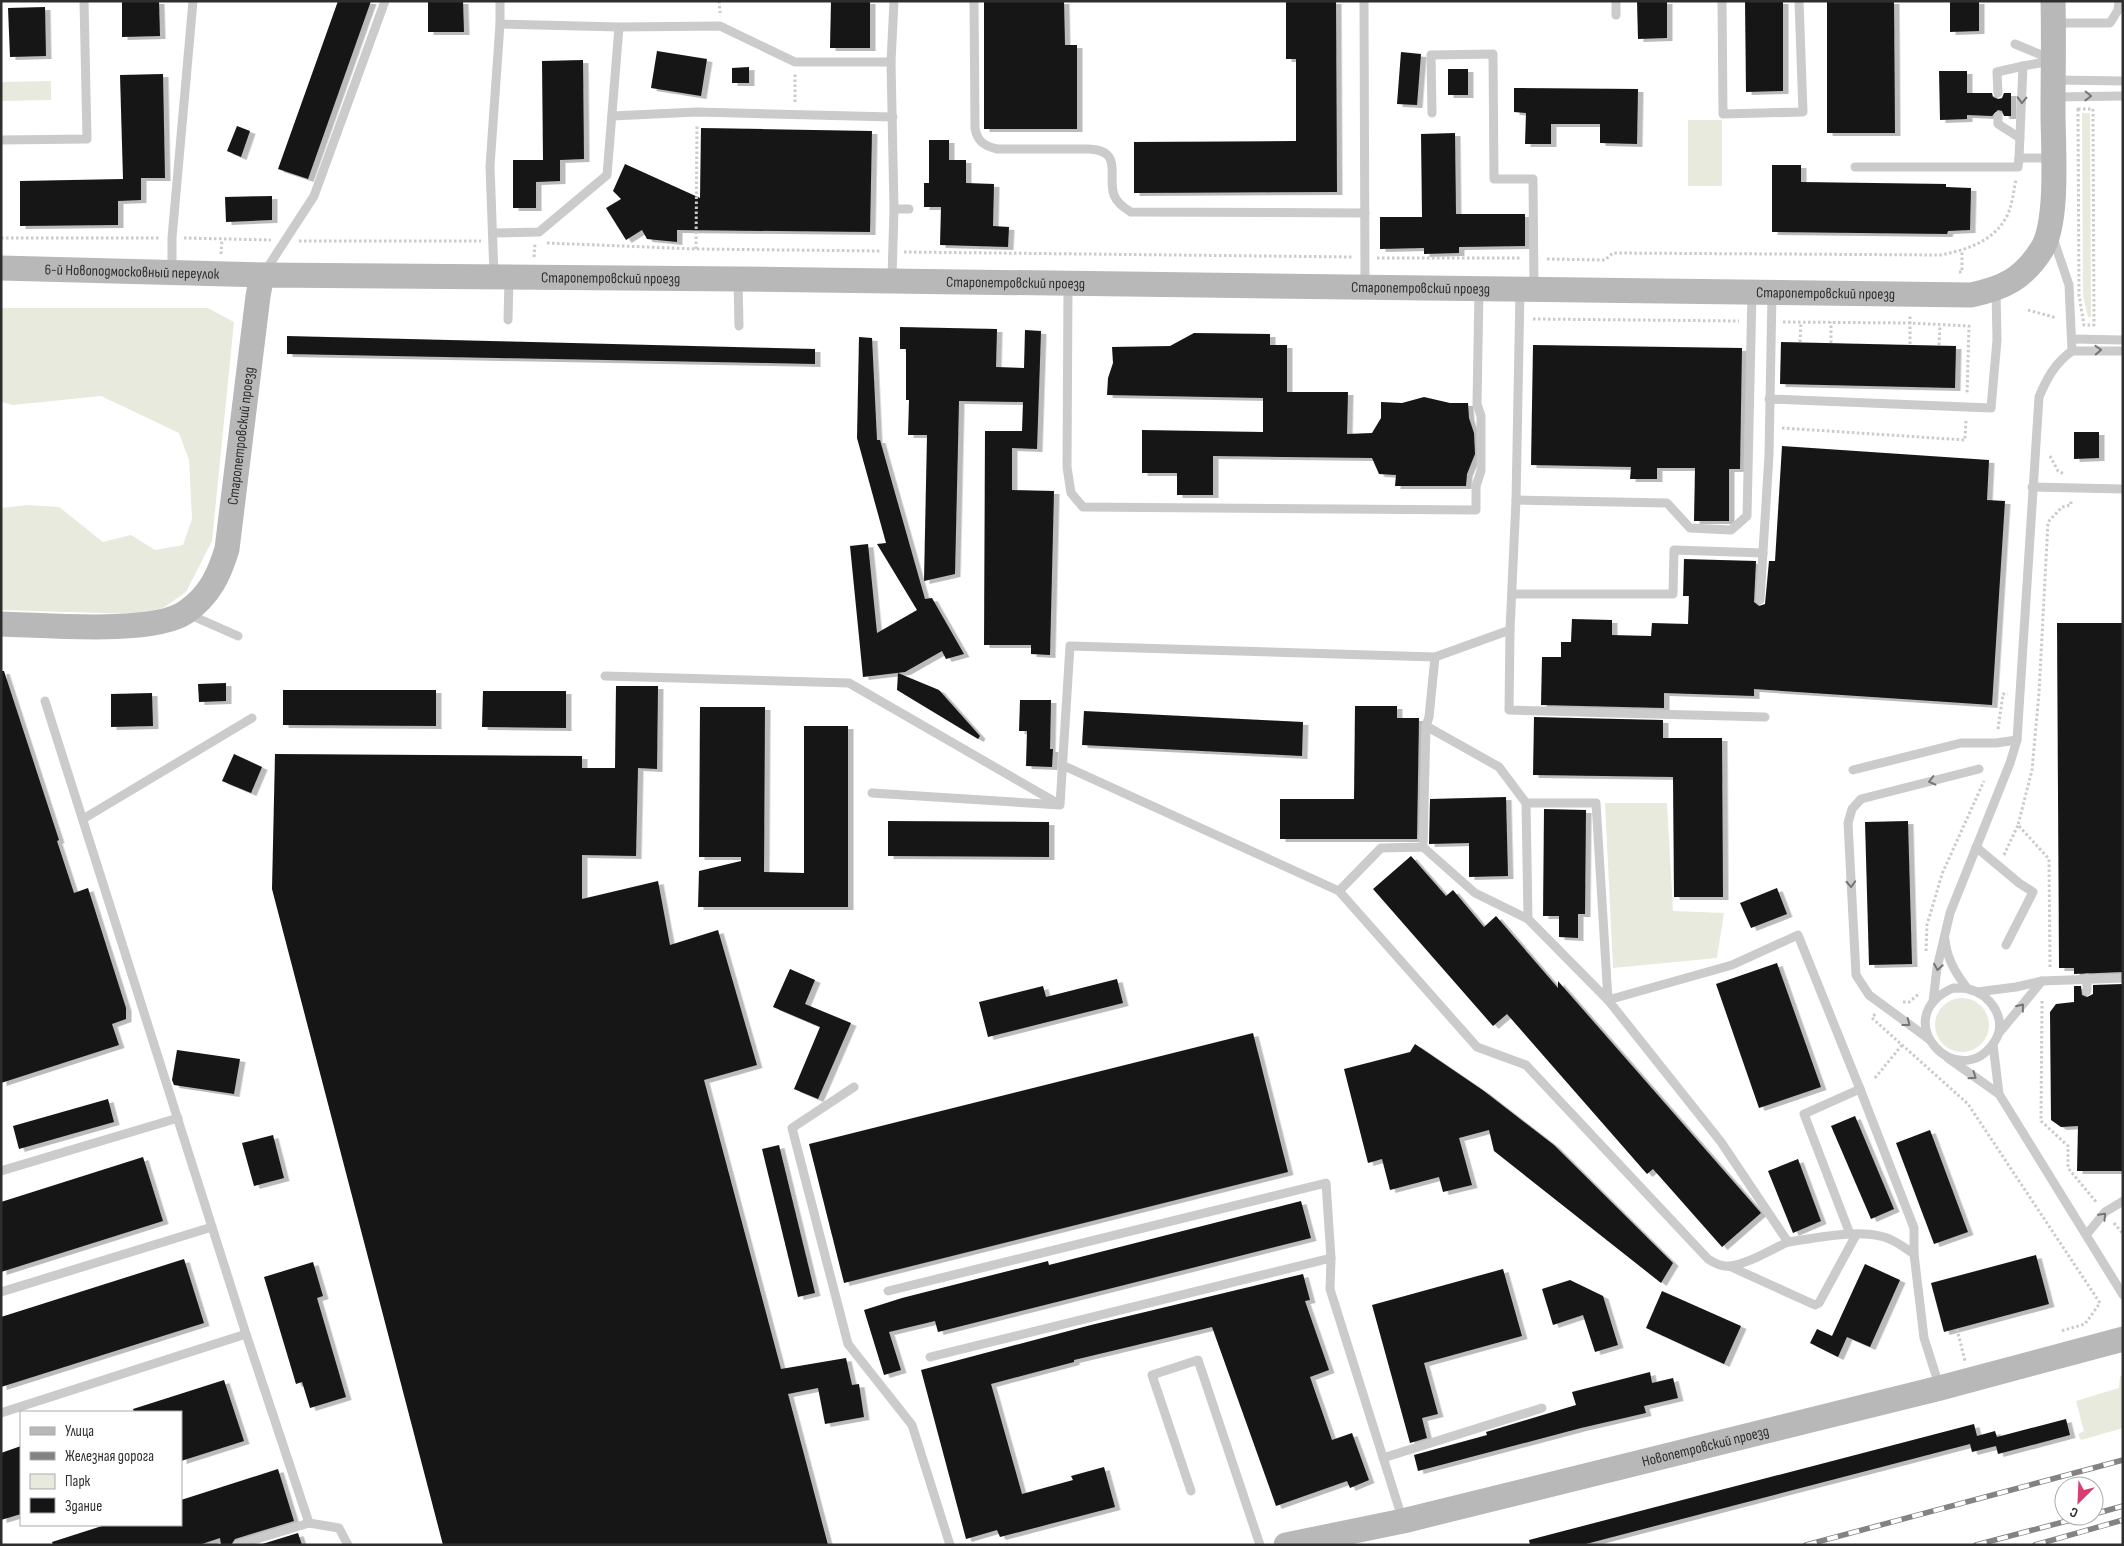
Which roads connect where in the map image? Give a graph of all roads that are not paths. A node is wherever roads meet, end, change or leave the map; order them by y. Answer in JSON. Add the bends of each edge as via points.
{"nodes":[{"id":1,"x":84,"y":1,"type":"edge"},
{"id":2,"x":193,"y":1,"type":"edge"},
{"id":3,"x":385,"y":1,"type":"edge"},
{"id":4,"x":500,"y":1,"type":"edge"},
{"id":5,"x":894,"y":1,"type":"edge"},
{"id":6,"x":974,"y":1,"type":"edge"},
{"id":7,"x":1364,"y":1,"type":"edge"},
{"id":8,"x":1616,"y":1,"type":"edge"},
{"id":9,"x":1722,"y":1,"type":"edge"},
{"id":10,"x":1799,"y":1,"type":"edge"},
{"id":11,"x":2119,"y":1,"type":"edge"},
{"id":12,"x":2053,"y":12,"type":"edge"},
{"id":13,"x":1616,"y":15,"type":"dead end"},
{"id":14,"x":500,"y":24,"type":"junction"},
{"id":15,"x":619,"y":27,"type":"junction"},
{"id":16,"x":2015,"y":44,"type":"dead end"},
{"id":17,"x":891,"y":62,"type":"junction"},
{"id":18,"x":2023,"y":66,"type":"junction"},
{"id":19,"x":2054,"y":79,"type":"junction"},
{"id":20,"x":2123,"y":81,"type":"edge"},
{"id":21,"x":1998,"y":93,"type":"dead end"},
{"id":22,"x":2123,"y":96,"type":"edge"},
{"id":23,"x":1432,"y":113,"type":"dead end"},
{"id":24,"x":612,"y":116,"type":"junction"},
{"id":25,"x":1998,"y":116,"type":"dead end"},
{"id":26,"x":893,"y":117,"type":"junction"},
{"id":27,"x":2020,"y":138,"type":"junction"},
{"id":28,"x":1,"y":140,"type":"edge"},
{"id":29,"x":2053,"y":158,"type":"junction"},
{"id":30,"x":2018,"y":163,"type":"junction"},
{"id":31,"x":1855,"y":168,"type":"dead end"},
{"id":32,"x":894,"y":208,"type":"junction"},
{"id":33,"x":909,"y":209,"type":"dead end"},
{"id":34,"x":1365,"y":212,"type":"junction"},
{"id":35,"x":2050,"y":228,"type":"junction"},
{"id":36,"x":493,"y":237,"type":"junction"},
{"id":37,"x":1,"y":268,"type":"edge"},
{"id":38,"x":172,"y":271,"type":"junction"},
{"id":39,"x":262,"y":275,"type":"junction"},
{"id":40,"x":501,"y":277,"type":"junction"},
{"id":41,"x":738,"y":279,"type":"junction"},
{"id":42,"x":892,"y":281,"type":"junction"},
{"id":43,"x":1068,"y":284,"type":"junction"},
{"id":44,"x":1365,"y":288,"type":"junction"},
{"id":45,"x":1479,"y":289,"type":"junction"},
{"id":46,"x":1527,"y":290,"type":"junction"},
{"id":47,"x":1996,"y":290,"type":"junction"},
{"id":48,"x":1762,"y":293,"type":"junction"},
{"id":49,"x":508,"y":320,"type":"dead end"},
{"id":50,"x":739,"y":326,"type":"dead end"},
{"id":51,"x":2072,"y":339,"type":"junction"},
{"id":52,"x":2123,"y":340,"type":"edge"},
{"id":53,"x":2123,"y":350,"type":"edge"},
{"id":54,"x":2072,"y":351,"type":"junction"},
{"id":55,"x":1769,"y":399,"type":"junction"},
{"id":56,"x":2032,"y":487,"type":"junction"},
{"id":57,"x":2123,"y":489,"type":"edge"},
{"id":58,"x":1516,"y":500,"type":"junction"},
{"id":59,"x":1763,"y":553,"type":"junction"},
{"id":60,"x":1512,"y":594,"type":"junction"},
{"id":61,"x":1760,"y":600,"type":"dead end"},
{"id":62,"x":185,"y":613,"type":"junction"},
{"id":63,"x":1,"y":624,"type":"edge"},
{"id":64,"x":1510,"y":630,"type":"junction"},
{"id":65,"x":238,"y":636,"type":"dead end"},
{"id":66,"x":1434,"y":657,"type":"junction"},
{"id":67,"x":605,"y":676,"type":"dead end"},
{"id":68,"x":45,"y":701,"type":"dead end"},
{"id":69,"x":1765,"y":717,"type":"dead end"},
{"id":70,"x":252,"y":718,"type":"dead end"},
{"id":71,"x":1426,"y":726,"type":"junction"},
{"id":72,"x":2017,"y":740,"type":"junction"},
{"id":73,"x":1062,"y":765,"type":"junction"},
{"id":74,"x":1854,"y":770,"type":"dead end"},
{"id":75,"x":1983,"y":771,"type":"road end"},
{"id":76,"x":872,"y":793,"type":"dead end"},
{"id":77,"x":1526,"y":803,"type":"junction"},
{"id":78,"x":1060,"y":805,"type":"junction"},
{"id":79,"x":83,"y":820,"type":"junction"},
{"id":80,"x":1423,"y":847,"type":"junction"},
{"id":81,"x":1976,"y":847,"type":"junction"},
{"id":82,"x":1339,"y":891,"type":"junction"},
{"id":83,"x":1528,"y":919,"type":"junction"},
{"id":84,"x":1944,"y":932,"type":"junction"},
{"id":85,"x":2006,"y":945,"type":"dead end"},
{"id":86,"x":2087,"y":978,"type":"junction"},
{"id":87,"x":2123,"y":978,"type":"edge"},
{"id":88,"x":2042,"y":981,"type":"junction"},
{"id":89,"x":1967,"y":988,"type":"junction"},
{"id":90,"x":2087,"y":991,"type":"dead end"},
{"id":91,"x":1977,"y":992,"type":"junction"},
{"id":92,"x":1608,"y":1000,"type":"junction"},
{"id":93,"x":1933,"y":1002,"type":"junction"},
{"id":94,"x":1999,"y":1033,"type":"junction"},
{"id":95,"x":1929,"y":1039,"type":"junction"},
{"id":96,"x":1993,"y":1044,"type":"junction"},
{"id":97,"x":1948,"y":1058,"type":"junction"},
{"id":98,"x":854,"y":1087,"type":"dead end"},
{"id":99,"x":1860,"y":1089,"type":"junction"},
{"id":100,"x":1999,"y":1094,"type":"junction"},
{"id":101,"x":178,"y":1118,"type":"junction"},
{"id":102,"x":1,"y":1171,"type":"edge"},
{"id":103,"x":2123,"y":1201,"type":"edge"},
{"id":104,"x":212,"y":1227,"type":"junction"},
{"id":105,"x":1853,"y":1234,"type":"junction"},
{"id":106,"x":2087,"y":1234,"type":"junction"},
{"id":107,"x":1788,"y":1242,"type":"junction"},
{"id":108,"x":1914,"y":1254,"type":"junction"},
{"id":109,"x":1331,"y":1258,"type":"junction"},
{"id":110,"x":1729,"y":1266,"type":"junction"},
{"id":111,"x":888,"y":1291,"type":"dead end"},
{"id":112,"x":1,"y":1292,"type":"edge"},
{"id":113,"x":2123,"y":1295,"type":"edge"},
{"id":114,"x":246,"y":1334,"type":"junction"},
{"id":115,"x":2123,"y":1339,"type":"edge"},
{"id":116,"x":930,"y":1357,"type":"dead end"},
{"id":117,"x":1940,"y":1388,"type":"junction"},
{"id":118,"x":1542,"y":1408,"type":"dead end"},
{"id":119,"x":1,"y":1413,"type":"edge"},
{"id":120,"x":1383,"y":1458,"type":"junction"},
{"id":121,"x":1191,"y":1491,"type":"dead end"},
{"id":122,"x":1403,"y":1521,"type":"junction"},
{"id":123,"x":309,"y":1523,"type":"junction"},
{"id":124,"x":237,"y":1545,"type":"edge"},
{"id":125,"x":348,"y":1545,"type":"edge"},
{"id":126,"x":950,"y":1545,"type":"edge"},
{"id":127,"x":1260,"y":1545,"type":"edge"},
{"id":128,"x":1286,"y":1545,"type":"edge"}],
"edges":[{"from":1,"to":28,"type":"lane","via":[[87,139]]},
{"from":2,"to":38,"type":"lane","via":[[172,238]]},
{"from":3,"to":39,"type":"lane","via":[[314,196]]},
{"from":4,"to":14,"type":"lane"},
{"from":5,"to":17,"type":"lane"},
{"from":6,"to":34,"type":"lane","via":[[975,128],[976,136],[987,147],[1103,152],[1113,166],[1114,194],[1119,204],[1131,212]]},
{"from":7,"to":34,"type":"lane"},
{"from":8,"to":13,"type":"lane"},
{"from":9,"to":10,"type":"lane","via":[[1723,114],[1803,112]]},
{"from":11,"to":12,"type":"lane","via":[[2110,24]]},
{"from":12,"to":19,"type":"street","name":"Старопетровский проезд"},
{"from":14,"to":15,"type":"lane"},
{"from":14,"to":36,"type":"lane","via":[[490,166]]},
{"from":15,"to":17,"type":"lane","via":[[720,26],[796,62]]},
{"from":15,"to":24,"type":"lane"},
{"from":16,"to":19,"type":"lane"},
{"from":17,"to":26,"type":"lane"},
{"from":18,"to":19,"type":"lane"},
{"from":18,"to":21,"type":"lane","via":[[1997,72]]},
{"from":18,"to":27,"type":"lane","one_way":true},
{"from":19,"to":20,"type":"lane"},
{"from":19,"to":22,"type":"lane","one_way":true},
{"from":19,"to":29,"type":"street","name":"Старопетровский проезд"},
{"from":23,"to":46,"type":"lane","via":[[1431,55],[1493,54],[1494,179],[1533,178],[1534,258]]},
{"from":24,"to":26,"type":"lane","via":[[697,112]]},
{"from":24,"to":36,"type":"lane","via":[[607,175],[539,232]]},
{"from":25,"to":27,"type":"lane","via":[[1998,124]]},
{"from":26,"to":32,"type":"lane"},
{"from":27,"to":30,"type":"lane"},
{"from":29,"to":30,"type":"lane"},
{"from":29,"to":35,"type":"street","name":"Старопетровский проезд"},
{"from":30,"to":31,"type":"lane"},
{"from":32,"to":33,"type":"lane"},
{"from":32,"to":42,"type":"lane"},
{"from":34,"to":44,"type":"lane"},
{"from":35,"to":47,"type":"street","name":"Старопетровский проезд","via":[[2042,248],[2030,264],[2014,280]]},
{"from":35,"to":51,"type":"lane","via":[[2069,285]]},
{"from":36,"to":40,"type":"lane"},
{"from":37,"to":38,"type":"street","name":"6-й Новоподмосковный переулок"},
{"from":38,"to":39,"type":"street","name":"6-й Новоподмосковный переулок"},
{"from":39,"to":40,"type":"street","name":"Старопетровский проезд"},
{"from":39,"to":62,"type":"street","name":"Старопетровский проезд","via":[[227,549],[218,576],[206,594]]},
{"from":40,"to":41,"type":"street","name":"Старопетровский проезд"},
{"from":40,"to":49,"type":"lane"},
{"from":41,"to":42,"type":"street","name":"Старопетровский проезд"},
{"from":41,"to":50,"type":"lane"},
{"from":42,"to":43,"type":"street","name":"Старопетровский проезд"},
{"from":43,"to":44,"type":"street","name":"Старопетровский проезд"},
{"from":43,"to":45,"type":"lane","via":[[1067,467],[1071,493],[1083,507],[1476,510],[1476,486],[1481,471],[1482,416],[1477,404]]},
{"from":44,"to":45,"type":"street","name":"Старопетровский проезд"},
{"from":45,"to":46,"type":"street","name":"Старопетровский проезд"},
{"from":46,"to":48,"type":"street","name":"Старопетровский проезд"},
{"from":46,"to":58,"type":"lane","via":[[1520,319]]},
{"from":47,"to":48,"type":"street","name":"Старопетровский проезд","via":[[1971,295]]},
{"from":47,"to":55,"type":"lane","via":[[1997,340],[1991,408]]},
{"from":48,"to":55,"type":"lane","via":[[1771,322]]},
{"from":48,"to":58,"type":"lane","via":[[1751,322],[1747,516],[1731,530],[1690,528],[1667,503]]},
{"from":51,"to":52,"type":"lane"},
{"from":51,"to":54,"type":"lane"},
{"from":54,"to":53,"type":"lane","one_way":true},
{"from":54,"to":56,"type":"lane","via":[[2052,370],[2038,397]]},
{"from":55,"to":59,"type":"lane"},
{"from":56,"to":57,"type":"lane"},
{"from":56,"to":72,"type":"lane"},
{"from":58,"to":60,"type":"lane"},
{"from":59,"to":60,"type":"lane","via":[[1674,550],[1673,594]]},
{"from":59,"to":61,"type":"lane"},
{"from":60,"to":64,"type":"lane"},
{"from":62,"to":63,"type":"street","name":"Старопетровский проезд","via":[[152,624],[96,627]]},
{"from":62,"to":65,"type":"lane"},
{"from":64,"to":66,"type":"lane"},
{"from":64,"to":69,"type":"lane","via":[[1509,710]]},
{"from":66,"to":71,"type":"lane","via":[[1430,717]]},
{"from":66,"to":73,"type":"lane","via":[[1070,646]]},
{"from":67,"to":78,"type":"lane","via":[[849,683]]},
{"from":68,"to":79,"type":"lane"},
{"from":70,"to":79,"type":"lane"},
{"from":71,"to":77,"type":"lane","via":[[1500,767]]},
{"from":71,"to":80,"type":"lane"},
{"from":72,"to":74,"type":"lane","via":[[1961,743]]},
{"from":72,"to":81,"type":"lane"},
{"from":73,"to":78,"type":"lane"},
{"from":73,"to":82,"type":"lane"},
{"from":75,"to":95,"type":"lane","one_way":true,"via":[[1861,798],[1852,809],[1848,823],[1856,975],[1869,995]]},
{"from":76,"to":78,"type":"lane"},
{"from":77,"to":83,"type":"lane"},
{"from":77,"to":92,"type":"lane","via":[[1596,803]]},
{"from":79,"to":101,"type":"lane"},
{"from":80,"to":82,"type":"lane","via":[[1381,848]]},
{"from":80,"to":83,"type":"lane","via":[[1475,893]]},
{"from":81,"to":84,"type":"lane"},
{"from":81,"to":85,"type":"lane","via":[[2033,892]]},
{"from":82,"to":110,"type":"lane","via":[[1478,1046],[1526,1065],[1708,1259]]},
{"from":83,"to":92,"type":"lane"},
{"from":84,"to":89,"type":"lane","via":[[1952,965]]},
{"from":84,"to":93,"type":"lane","one_way":true},
{"from":86,"to":87,"type":"lane"},
{"from":86,"to":88,"type":"lane"},
{"from":86,"to":90,"type":"lane"},
{"from":88,"to":91,"type":"lane"},
{"from":94,"to":88,"type":"lane","one_way":true},
{"from":89,"to":91,"type":"lane"},
{"from":89,"to":93,"type":"lane","via":[[1953,988]]},
{"from":91,"to":94,"type":"lane","via":[[1996,1008]]},
{"from":92,"to":99,"type":"lane","via":[[1732,965],[1798,934]]},
{"from":92,"to":107,"type":"lane","via":[[1722,1142]]},
{"from":93,"to":95,"type":"lane","via":[[1925,1025]]},
{"from":94,"to":96,"type":"lane"},
{"from":95,"to":97,"type":"lane","via":[[1937,1051]]},
{"from":96,"to":97,"type":"lane","via":[[1976,1058]]},
{"from":96,"to":100,"type":"lane"},
{"from":97,"to":100,"type":"lane","one_way":true},
{"from":98,"to":126,"type":"lane","via":[[792,1128],[848,1344],[912,1425]]},
{"from":99,"to":105,"type":"lane","via":[[1804,1114]]},
{"from":99,"to":108,"type":"lane","via":[[1914,1228]]},
{"from":100,"to":106,"type":"lane"},
{"from":101,"to":102,"type":"lane"},
{"from":101,"to":104,"type":"lane"},
{"from":106,"to":103,"type":"lane","one_way":true,"via":[[2105,1212]]},
{"from":104,"to":112,"type":"lane"},
{"from":104,"to":114,"type":"lane"},
{"from":105,"to":107,"type":"lane"},
{"from":105,"to":108,"type":"lane","via":[[1883,1237]]},
{"from":105,"to":110,"type":"lane","via":[[1819,1303],[1815,1305]]},
{"from":106,"to":113,"type":"lane"},
{"from":107,"to":110,"type":"lane"},
{"from":108,"to":117,"type":"lane","via":[[1924,1338]]},
{"from":109,"to":111,"type":"lane","via":[[1326,1183]]},
{"from":109,"to":116,"type":"lane"},
{"from":109,"to":120,"type":"lane","via":[[1330,1289]]},
{"from":114,"to":119,"type":"lane"},
{"from":114,"to":123,"type":"lane"},
{"from":115,"to":117,"type":"street","name":"Новопетровский проезд"},
{"from":117,"to":122,"type":"street","name":"Новопетровский проезд"},
{"from":118,"to":120,"type":"lane"},
{"from":120,"to":122,"type":"lane"},
{"from":121,"to":127,"type":"lane","via":[[1152,1375],[1198,1360]]},
{"from":122,"to":128,"type":"street","name":"Новопетровский проезд"},
{"from":123,"to":124,"type":"lane"},
{"from":123,"to":125,"type":"lane","via":[[340,1528]]}]}
